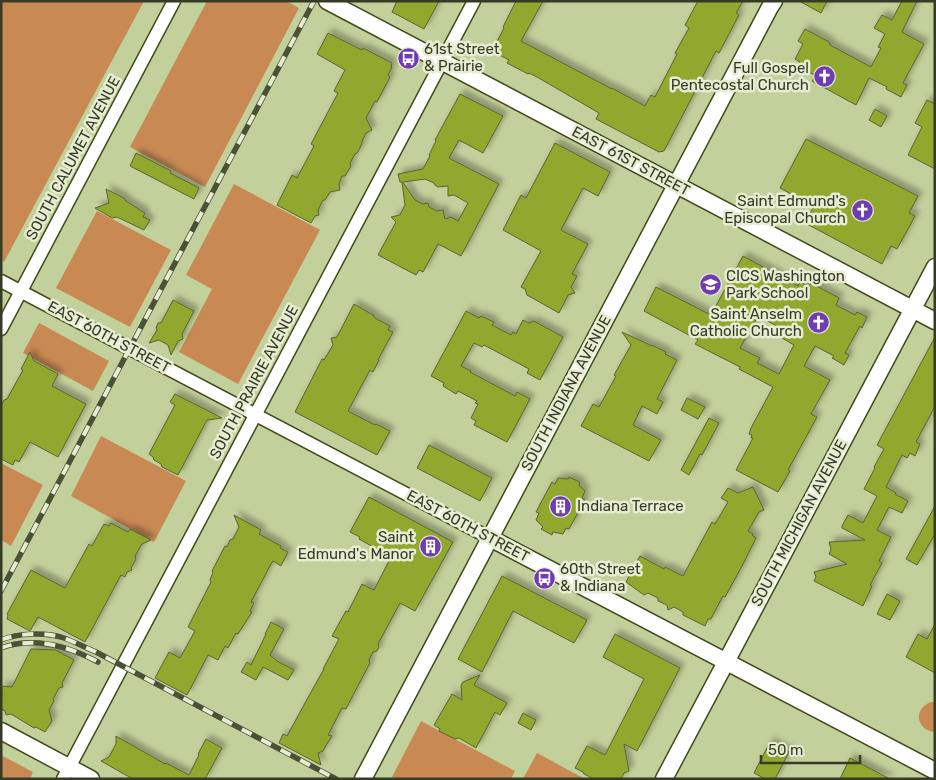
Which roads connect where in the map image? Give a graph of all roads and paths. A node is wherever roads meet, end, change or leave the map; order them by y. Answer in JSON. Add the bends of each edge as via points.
{"nodes":[{"id":1,"x":174,"y":1,"type":"edge"},
{"id":2,"x":326,"y":1,"type":"edge"},
{"id":3,"x":474,"y":1,"type":"edge"},
{"id":4,"x":772,"y":3,"type":"edge"},
{"id":5,"x":442,"y":62,"type":"junction"},
{"id":6,"x":676,"y":185,"type":"junction"},
{"id":7,"x":935,"y":267,"type":"edge"},
{"id":8,"x":1,"y":281,"type":"edge"},
{"id":9,"x":22,"y":292,"type":"junction"},
{"id":10,"x":913,"y":309,"type":"junction"},
{"id":11,"x":935,"y":321,"type":"edge"},
{"id":12,"x":1,"y":329,"type":"edge"},
{"id":13,"x":256,"y":414,"type":"junction"},
{"id":14,"x":490,"y":538,"type":"junction"},
{"id":15,"x":726,"y":661,"type":"junction"},
{"id":16,"x":1,"y":731,"type":"edge"},
{"id":17,"x":935,"y":771,"type":"edge"},
{"id":18,"x":67,"y":773,"type":"edge"},
{"id":19,"x":91,"y":779,"type":"edge"},
{"id":20,"x":363,"y":779,"type":"edge"},
{"id":21,"x":664,"y":779,"type":"edge"}],
"edges":[{"from":1,"to":9,"type":"street","name":"SOUTH CALUMET AVENUE"},
{"from":2,"to":5,"type":"street","name":"EAST 61ST STREET"},
{"from":3,"to":5,"type":"street","name":"SOUTH PRAIRIE AVENUE"},
{"from":4,"to":6,"type":"street","name":"SOUTH INDIANA AVENUE"},
{"from":5,"to":6,"type":"street","name":"EAST 61ST STREET"},
{"from":5,"to":13,"type":"street","name":"SOUTH PRAIRIE AVENUE"},
{"from":6,"to":10,"type":"street","name":"EAST 61ST STREET"},
{"from":6,"to":14,"type":"street","name":"SOUTH INDIANA AVENUE"},
{"from":7,"to":10,"type":"street","name":"SOUTH MICHIGAN AVENUE"},
{"from":8,"to":9,"type":"street","name":"EAST 60TH STREET"},
{"from":9,"to":12,"type":"street","name":"SOUTH CALUMET AVENUE"},
{"from":9,"to":13,"type":"street","name":"EAST 60TH STREET"},
{"from":10,"to":11,"type":"street","name":"EAST 61ST STREET"},
{"from":10,"to":15,"type":"street","name":"SOUTH MICHIGAN AVENUE"},
{"from":13,"to":14,"type":"street","name":"EAST 60TH STREET"},
{"from":13,"to":18,"type":"street","name":"SOUTH PRAIRIE AVENUE"},
{"from":14,"to":15,"type":"street","name":"EAST 60TH STREET"},
{"from":14,"to":20,"type":"street","name":"SOUTH INDIANA AVENUE"},
{"from":15,"to":17,"type":"street","name":"EAST 60TH STREET"},
{"from":15,"to":21,"type":"street","name":"SOUTH MICHIGAN AVENUE"},
{"from":16,"to":18,"type":"street"},
{"from":18,"to":19,"type":"street"}]}
